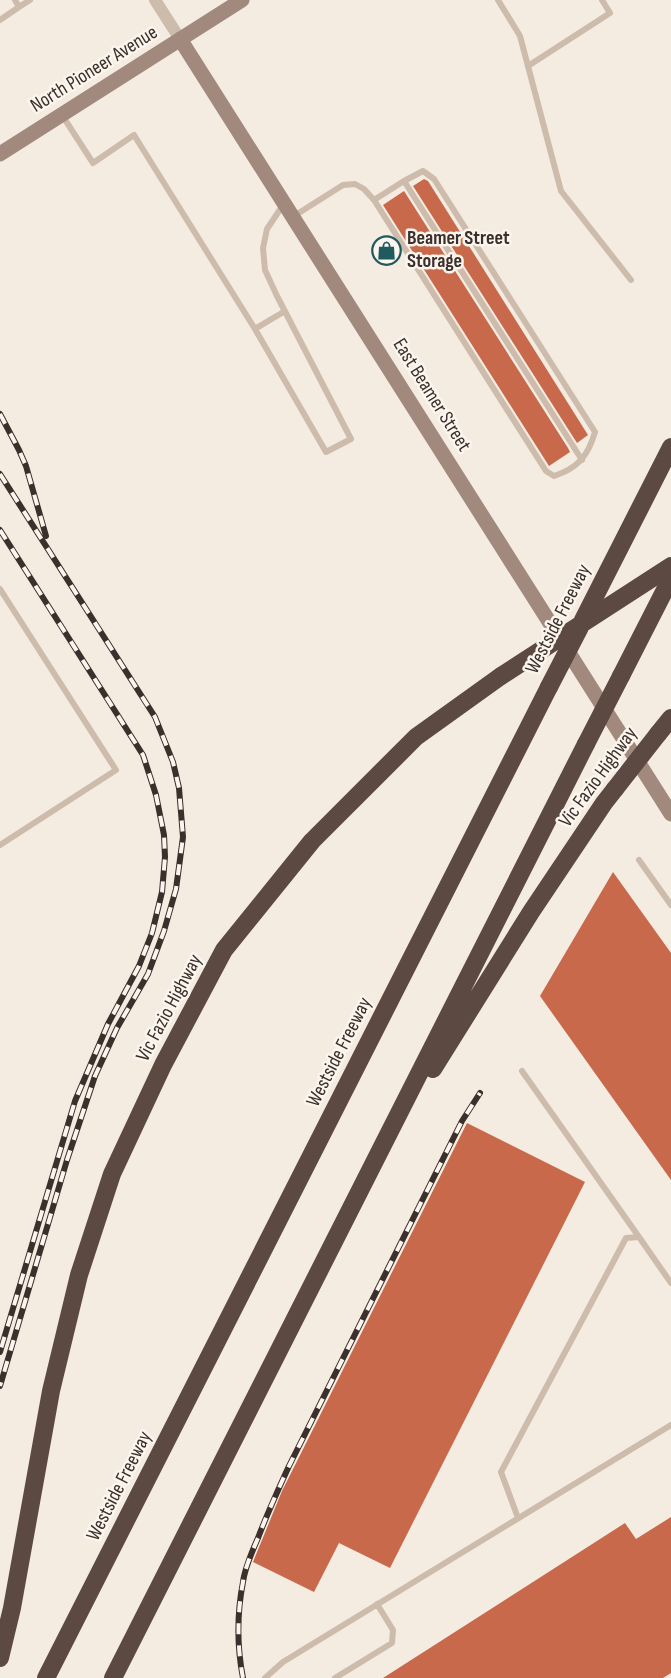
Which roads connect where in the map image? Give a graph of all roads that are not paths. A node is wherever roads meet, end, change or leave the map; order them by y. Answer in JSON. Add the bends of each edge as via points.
{"nodes":[{"id":1,"x":15,"y":0,"type":"edge"},
{"id":2,"x":30,"y":0,"type":"edge"},
{"id":3,"x":155,"y":0,"type":"edge"},
{"id":4,"x":242,"y":0,"type":"edge"},
{"id":5,"x":498,"y":0,"type":"edge"},
{"id":6,"x":602,"y":0,"type":"edge"},
{"id":7,"x":19,"y":7,"type":"junction"},
{"id":8,"x":0,"y":20,"type":"edge"},
{"id":9,"x":180,"y":39,"type":"junction"},
{"id":10,"x":528,"y":66,"type":"junction"},
{"id":11,"x":62,"y":114,"type":"junction"},
{"id":12,"x":0,"y":153,"type":"edge"},
{"id":13,"x":404,"y":181,"type":"junction"},
{"id":14,"x":374,"y":200,"type":"junction"},
{"id":15,"x":285,"y":202,"type":"junction"},
{"id":16,"x":294,"y":217,"type":"junction"},
{"id":17,"x":631,"y":280,"type":"dead end"},
{"id":18,"x":285,"y":311,"type":"junction"},
{"id":19,"x":255,"y":329,"type":"junction"},
{"id":20,"x":671,"y":447,"type":"edge"},
{"id":21,"x":582,"y":460,"type":"junction"},
{"id":22,"x":671,"y":566,"type":"edge"},
{"id":23,"x":671,"y":578,"type":"edge"},
{"id":24,"x":0,"y":589,"type":"edge"},
{"id":25,"x":671,"y":718,"type":"edge"},
{"id":26,"x":671,"y":814,"type":"edge"},
{"id":27,"x":0,"y":845,"type":"edge"},
{"id":28,"x":639,"y":860,"type":"dead end"},
{"id":29,"x":671,"y":905,"type":"edge"},
{"id":30,"x":522,"y":1071,"type":"dead end"},
{"id":31,"x":387,"y":1137,"type":"junction"},
{"id":32,"x":639,"y":1237,"type":"junction"},
{"id":33,"x":671,"y":1283,"type":"edge"},
{"id":34,"x":671,"y":1425,"type":"edge"},
{"id":35,"x":518,"y":1518,"type":"junction"},
{"id":36,"x":377,"y":1604,"type":"junction"},
{"id":37,"x":0,"y":1658,"type":"edge"},
{"id":38,"x":46,"y":1678,"type":"edge"},
{"id":39,"x":113,"y":1678,"type":"edge"},
{"id":40,"x":265,"y":1678,"type":"edge"},
{"id":41,"x":335,"y":1678,"type":"edge"}],
"edges":[{"from":1,"to":7,"type":"lane"},
{"from":2,"to":7,"type":"lane"},
{"from":3,"to":9,"type":"street","name":"East Beamer Street"},
{"from":4,"to":9,"type":"street","name":"North Pioneer Avenue"},
{"from":5,"to":10,"type":"lane","via":[[520,36]]},
{"from":6,"to":10,"type":"lane","via":[[610,13]]},
{"from":7,"to":8,"type":"lane"},
{"from":9,"to":11,"type":"street","name":"North Pioneer Avenue"},
{"from":9,"to":15,"type":"street","name":"East Beamer Street"},
{"from":10,"to":17,"type":"lane","via":[[561,191]]},
{"from":11,"to":12,"type":"street","name":"North Pioneer Avenue"},
{"from":11,"to":19,"type":"lane","via":[[93,162],[134,135]]},
{"from":13,"to":14,"type":"lane"},
{"from":13,"to":21,"type":"lane"},
{"from":13,"to":21,"type":"lane","via":[[423,171],[434,179],[589,421],[595,432]]},
{"from":14,"to":16,"type":"lane","via":[[355,184],[343,185]]},
{"from":14,"to":21,"type":"lane","via":[[546,471],[554,476]]},
{"from":15,"to":16,"type":"street","name":"East Beamer Street"},
{"from":15,"to":18,"type":"lane","via":[[267,230],[263,248],[265,270]]},
{"from":16,"to":26,"type":"street","name":"East Beamer Street"},
{"from":18,"to":19,"type":"lane"},
{"from":18,"to":19,"type":"lane","via":[[351,439],[326,452]]},
{"from":20,"to":38,"type":"highway","name":"Westside Freeway","bridge":true},
{"from":22,"to":37,"type":"highway","name":"Vic Fazio Highway","bridge":true,"via":[[501,676],[416,737],[312,841],[224,950],[163,1065],[112,1174],[79,1275],[51,1391]]},
{"from":23,"to":31,"type":"highway","bridge":true},
{"from":24,"to":27,"type":"lane","via":[[116,770]]},
{"from":25,"to":31,"type":"highway","name":"Vic Fazio Highway","bridge":true,"via":[[604,803]]},
{"from":28,"to":29,"type":"lane"},
{"from":30,"to":32,"type":"lane"},
{"from":31,"to":39,"type":"highway"},
{"from":32,"to":33,"type":"lane"},
{"from":32,"to":35,"type":"lane","via":[[626,1238],[501,1472]]},
{"from":34,"to":35,"type":"lane"},
{"from":35,"to":36,"type":"lane"},
{"from":36,"to":40,"type":"lane","via":[[283,1662]]},
{"from":36,"to":41,"type":"lane","via":[[393,1630],[392,1643]]}]}
